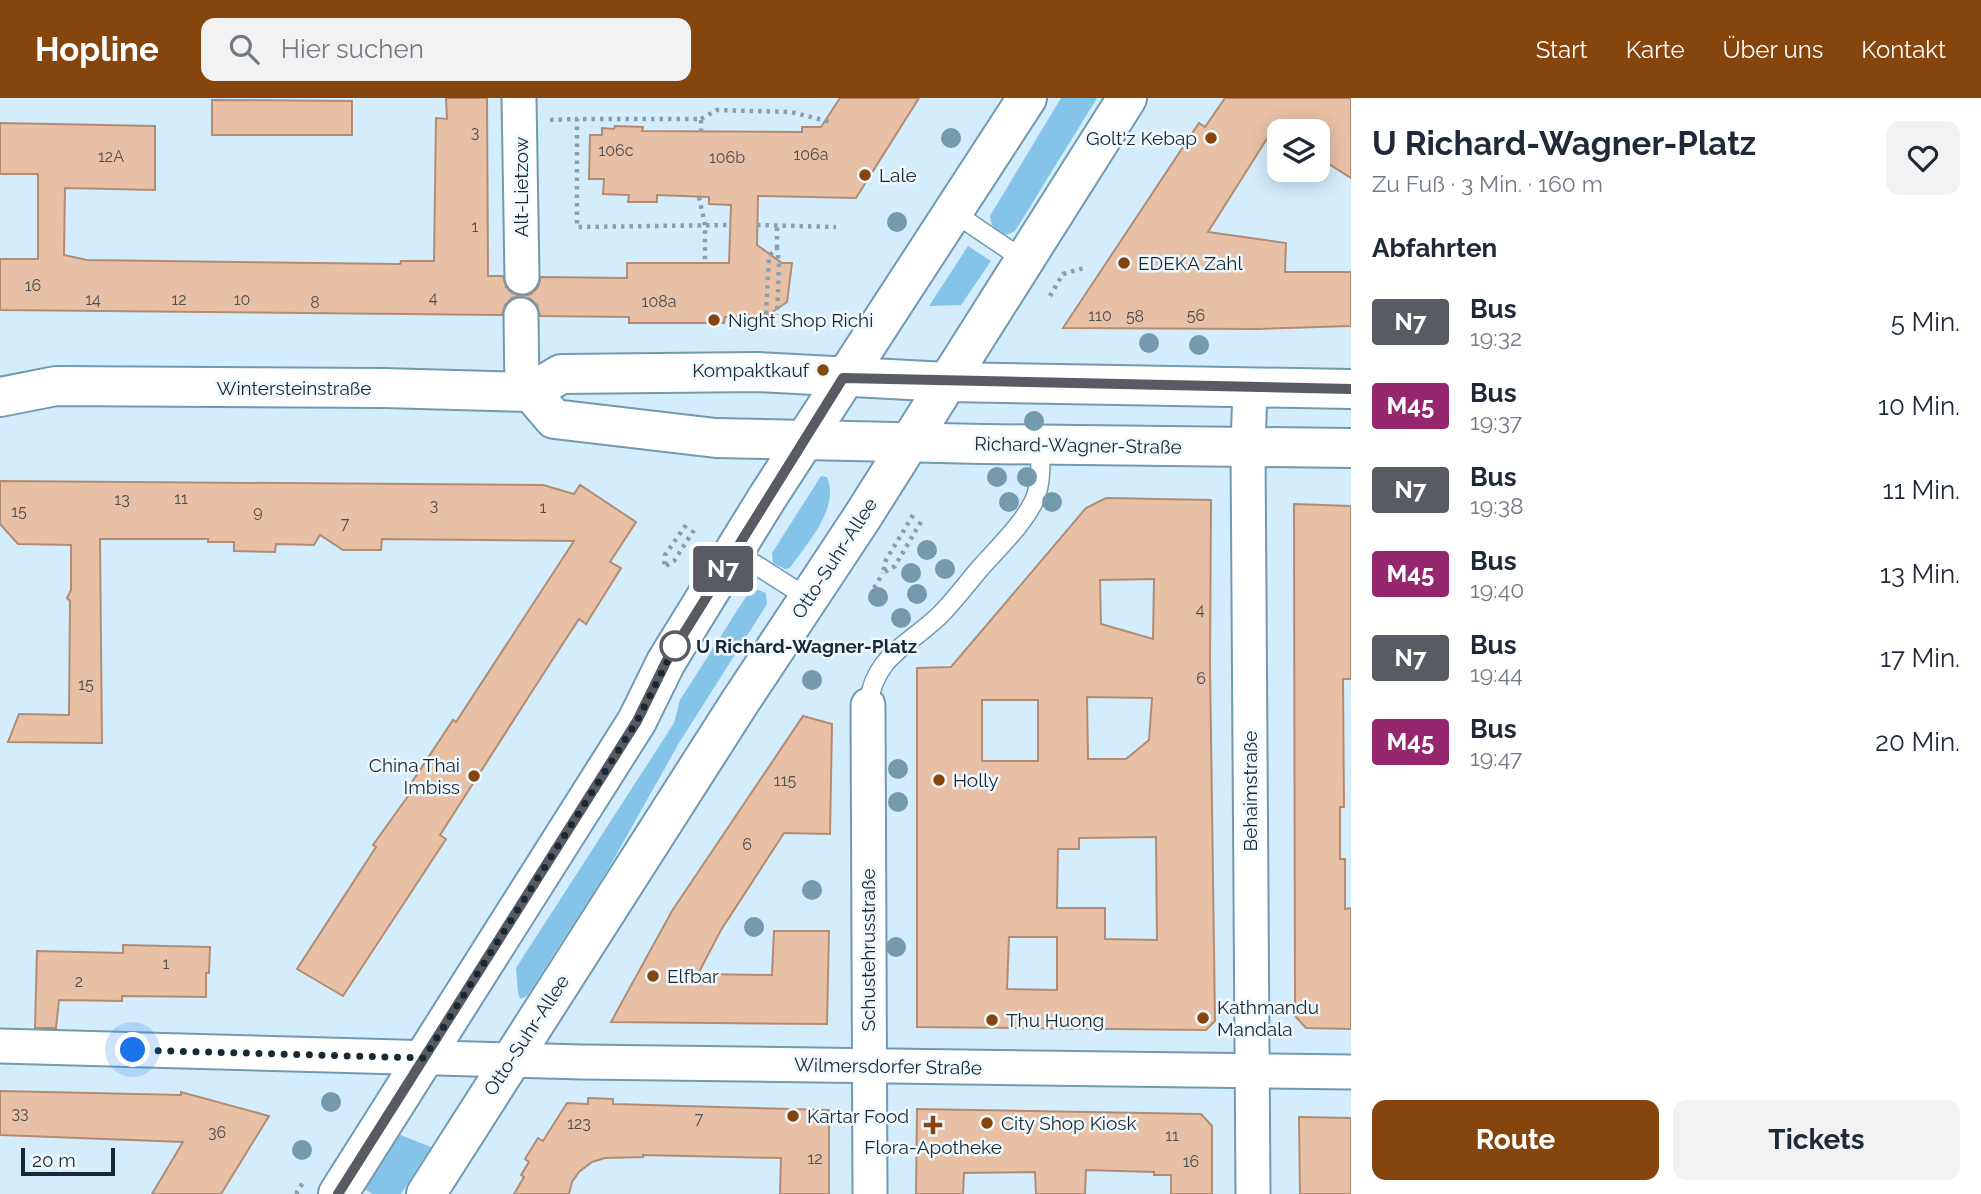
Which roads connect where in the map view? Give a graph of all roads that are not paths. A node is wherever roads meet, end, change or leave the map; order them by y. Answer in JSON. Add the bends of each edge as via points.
{"nodes":[{"id":1,"x":519,"y":98,"type":"edge"},
{"id":2,"x":1027,"y":98,"type":"edge"},
{"id":3,"x":1127,"y":98,"type":"edge"},
{"id":4,"x":953,"y":212,"type":"junction"},
{"id":5,"x":1024,"y":260,"type":"junction"},
{"id":6,"x":522,"y":276,"type":"dead end"},
{"id":7,"x":521,"y":315,"type":"dead end"},
{"id":8,"x":0,"y":373,"type":"edge"},
{"id":9,"x":843,"y":378,"type":"junction"},
{"id":10,"x":947,"y":382,"type":"junction"},
{"id":11,"x":56,"y":386,"type":"junction"},
{"id":12,"x":1250,"y":388,"type":"junction"},
{"id":13,"x":1351,"y":389,"type":"edge"},
{"id":14,"x":526,"y":392,"type":"junction"},
{"id":15,"x":0,"y":397,"type":"edge"},
{"id":16,"x":805,"y":439,"type":"junction"},
{"id":17,"x":909,"y":443,"type":"junction"},
{"id":18,"x":1041,"y":444,"type":"junction"},
{"id":19,"x":1248,"y":447,"type":"junction"},
{"id":20,"x":1351,"y":447,"type":"edge"},
{"id":21,"x":734,"y":551,"type":"junction"},
{"id":22,"x":808,"y":598,"type":"junction"},
{"id":23,"x":868,"y":705,"type":"joint"},
{"id":24,"x":0,"y":1046,"type":"edge"},
{"id":25,"x":424,"y":1058,"type":"junction"},
{"id":26,"x":510,"y":1060,"type":"junction"},
{"id":27,"x":868,"y":1066,"type":"junction"},
{"id":28,"x":1251,"y":1070,"type":"junction"},
{"id":29,"x":1351,"y":1072,"type":"edge"},
{"id":30,"x":338,"y":1194,"type":"edge"},
{"id":31,"x":426,"y":1194,"type":"edge"},
{"id":32,"x":870,"y":1194,"type":"edge"},
{"id":33,"x":1253,"y":1194,"type":"edge"}],
"edges":[{"from":1,"to":6,"type":"street","name":"Alt-Lietzow"},
{"from":2,"to":4,"type":"main road"},
{"from":3,"to":5,"type":"main road","name":"Otto-Suhr-Allee"},
{"from":4,"to":5,"type":"lane"},
{"from":4,"to":9,"type":"main road"},
{"from":5,"to":10,"type":"main road","name":"Otto-Suhr-Allee"},
{"from":7,"to":14,"type":"street"},
{"from":8,"to":11,"type":"main road","name":"Wintersteinstraße"},
{"from":9,"to":10,"type":"main road"},
{"from":9,"to":14,"type":"main road","via":[[778,372],[561,374]]},
{"from":9,"to":16,"type":"main road"},
{"from":10,"to":12,"type":"main road"},
{"from":10,"to":17,"type":"main road","name":"Otto-Suhr-Allee"},
{"from":11,"to":14,"type":"main road","name":"Wintersteinstraße"},
{"from":11,"to":15,"type":"main road","name":"Wintersteinstraße"},
{"from":12,"to":13,"type":"main road"},
{"from":12,"to":19,"type":"street","name":"Behaimstraße"},
{"from":14,"to":16,"type":"main road","via":[[554,419],[716,438]]},
{"from":16,"to":17,"type":"main road","name":"Richard-Wagner-Straße"},
{"from":16,"to":21,"type":"main road"},
{"from":17,"to":18,"type":"main road","name":"Richard-Wagner-Straße"},
{"from":17,"to":22,"type":"main road","name":"Otto-Suhr-Allee"},
{"from":18,"to":19,"type":"main road","name":"Richard-Wagner-Straße"},
{"from":18,"to":23,"type":"lane","via":[[1034,502],[939,616],[888,660],[873,682]]},
{"from":19,"to":20,"type":"main road","name":"Richard-Wagner-Straße"},
{"from":19,"to":28,"type":"street","name":"Behaimstraße"},
{"from":21,"to":22,"type":"lane"},
{"from":21,"to":25,"type":"main road","via":[[666,662],[637,721]]},
{"from":22,"to":26,"type":"main road","name":"Otto-Suhr-Allee"},
{"from":23,"to":27,"type":"street","name":"Schustehrusstraße"},
{"from":24,"to":25,"type":"street","name":"Wilmersdorfer Straße"},
{"from":25,"to":26,"type":"street","name":"Wilmersdorfer Straße"},
{"from":25,"to":30,"type":"main road"},
{"from":26,"to":27,"type":"street","name":"Wilmersdorfer Straße"},
{"from":26,"to":31,"type":"main road","name":"Otto-Suhr-Allee"},
{"from":27,"to":28,"type":"street","name":"Wilmersdorfer Straße"},
{"from":27,"to":32,"type":"street","name":"Schustehrusstraße"},
{"from":28,"to":29,"type":"street","name":"Wilmersdorfer Straße"},
{"from":28,"to":33,"type":"street","name":"Behaimstraße"}]}
